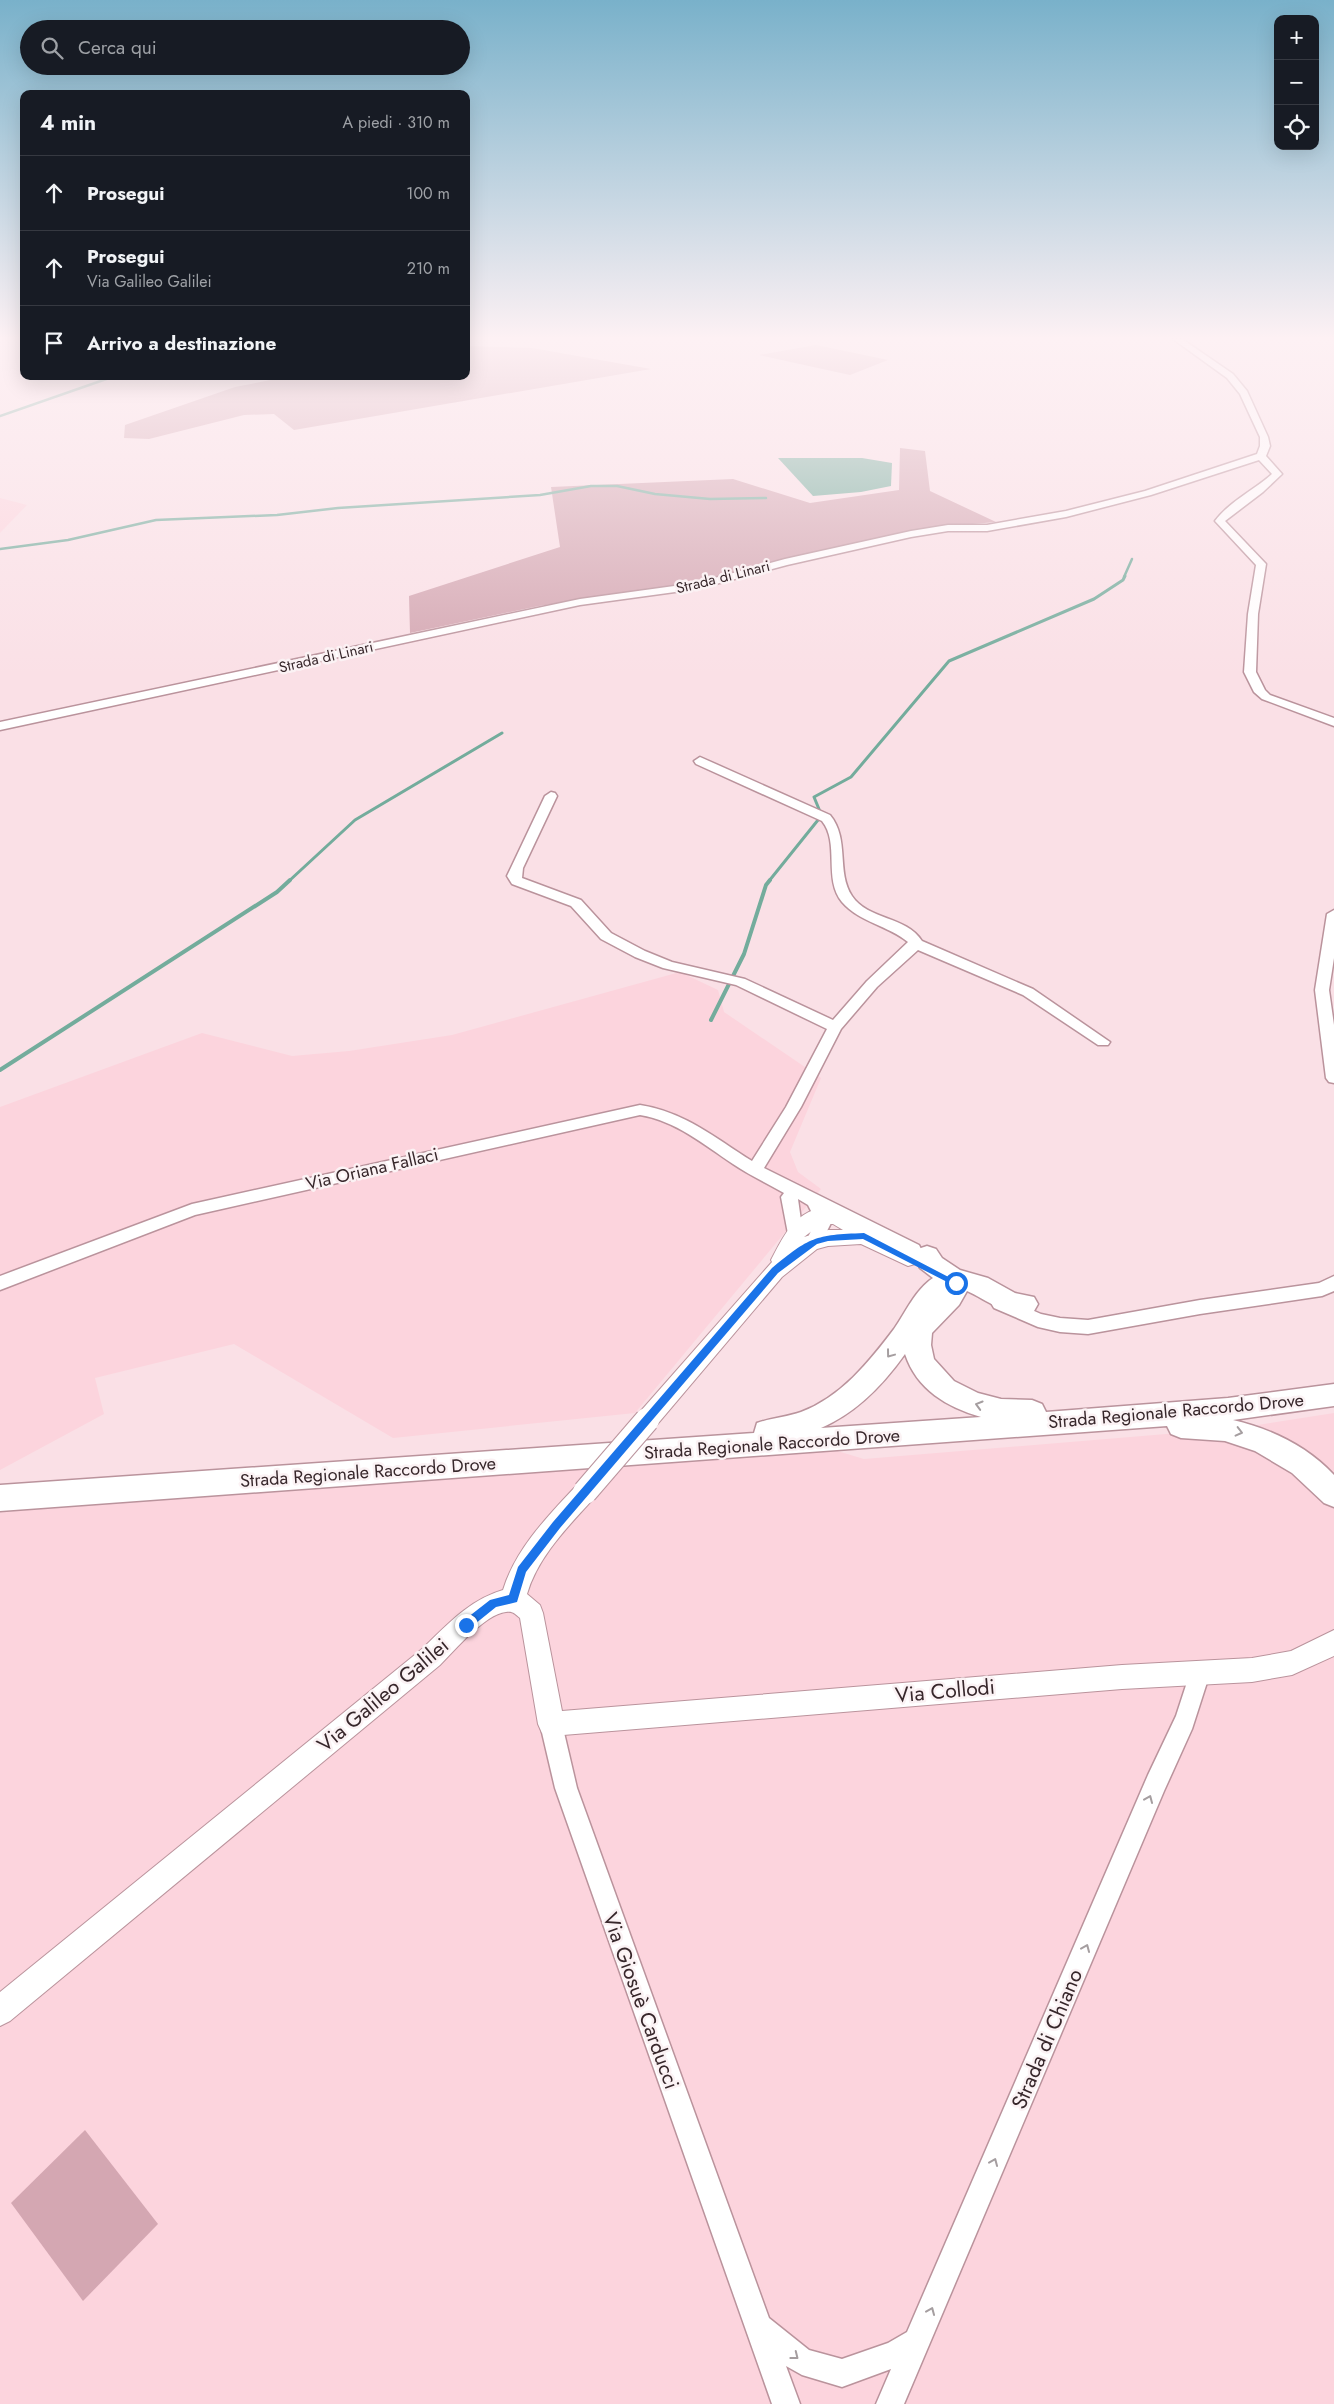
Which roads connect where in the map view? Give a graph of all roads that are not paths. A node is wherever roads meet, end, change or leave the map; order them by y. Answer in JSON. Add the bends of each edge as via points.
{"nodes":[{"id":1,"x":1262,"y":451,"type":"edge"},
{"id":2,"x":1261,"y":456,"type":"junction"},
{"id":3,"x":1334,"y":722,"type":"edge"},
{"id":4,"x":0,"y":726,"type":"edge"},
{"id":5,"x":700,"y":761,"type":"dead end"},
{"id":6,"x":551,"y":796,"type":"dead end"},
{"id":7,"x":1334,"y":914,"type":"edge"},
{"id":8,"x":916,"y":944,"type":"junction"},
{"id":9,"x":834,"y":1027,"type":"junction"},
{"id":10,"x":1103,"y":1042,"type":"dead end"},
{"id":11,"x":1334,"y":1078,"type":"edge"},
{"id":12,"x":748,"y":1166,"type":"junction"},
{"id":13,"x":797,"y":1196,"type":"junction"},
{"id":14,"x":823,"y":1216,"type":"junction"},
{"id":15,"x":795,"y":1235,"type":"junction"},
{"id":16,"x":864,"y":1236,"type":"junction"},
{"id":17,"x":814,"y":1241,"type":"junction"},
{"id":18,"x":916,"y":1255,"type":"junction"},
{"id":19,"x":775,"y":1271,"type":"junction"},
{"id":20,"x":954,"y":1280,"type":"junction"},
{"id":21,"x":0,"y":1283,"type":"edge"},
{"id":22,"x":1334,"y":1283,"type":"edge"},
{"id":23,"x":935,"y":1303,"type":"junction"},
{"id":24,"x":999,"y":1303,"type":"junction"},
{"id":25,"x":1025,"y":1304,"type":"junction"},
{"id":26,"x":1105,"y":1323,"type":"junction"},
{"id":27,"x":1329,"y":1396,"type":"edge"},
{"id":28,"x":842,"y":1439,"type":"junction"},
{"id":29,"x":527,"y":1461,"type":"junction"},
{"id":30,"x":1334,"y":1494,"type":"edge"},
{"id":31,"x":0,"y":1498,"type":"edge"},
{"id":32,"x":513,"y":1599,"type":"junction"},
{"id":33,"x":1334,"y":1642,"type":"edge"},
{"id":34,"x":1200,"y":1673,"type":"junction"},
{"id":35,"x":551,"y":1724,"type":"junction"},
{"id":36,"x":0,"y":2011,"type":"edge"},
{"id":37,"x":757,"y":2326,"type":"junction"},
{"id":38,"x":918,"y":2340,"type":"junction"},
{"id":39,"x":786,"y":2404,"type":"edge"},
{"id":40,"x":890,"y":2404,"type":"edge"}],
"edges":[{"from":1,"to":2,"type":"street"},
{"from":2,"to":3,"type":"street","via":[[1277,474],[1220,521],[1261,564],[1253,614],[1250,672],[1266,698]]},
{"from":2,"to":4,"type":"street","name":"Strada di Linari","via":[[1148,493],[1066,514],[987,528],[948,528],[911,534],[785,562],[697,586],[580,602]]},
{"from":5,"to":8,"type":"street","via":[[826,818],[832,824],[841,883],[847,900],[852,906],[910,936]]},
{"from":6,"to":9,"type":"street","via":[[516,868],[514,876],[517,881],[576,903],[606,936],[640,954],[668,965],[732,980],[801,1009]]},
{"from":7,"to":11,"type":"street","via":[[1322,990]]},
{"from":8,"to":9,"type":"street","via":[[872,984]]},
{"from":8,"to":10,"type":"street","via":[[1028,992]]},
{"from":9,"to":12,"type":"street","via":[[793,1107]]},
{"from":12,"to":13,"type":"street","name":"Via Oriana Fallaci"},
{"from":12,"to":21,"type":"street","name":"Via Oriana Fallaci","via":[[674,1118],[640,1110],[192,1210]]},
{"from":13,"to":14,"type":"street"},
{"from":13,"to":15,"type":"street"},
{"from":13,"to":18,"type":"street"},
{"from":14,"to":15,"type":"street","via":[[812,1218]]},
{"from":14,"to":16,"type":"street"},
{"from":14,"to":17,"type":"street","via":[[824,1223]]},
{"from":14,"to":18,"type":"street","via":[[836,1217]]},
{"from":15,"to":19,"type":"street"},
{"from":16,"to":17,"type":"street"},
{"from":16,"to":18,"type":"street"},
{"from":17,"to":19,"type":"street"},
{"from":18,"to":20,"type":"main road"},
{"from":18,"to":23,"type":"main road","via":[[920,1274]]},
{"from":18,"to":25,"type":"street"},
{"from":19,"to":32,"type":"street","bridge":true,"via":[[526,1564],[519,1574]]},
{"from":20,"to":23,"type":"main road","via":[[956,1288]]},
{"from":20,"to":24,"type":"street"},
{"from":20,"to":25,"type":"main road","via":[[969,1283],[1009,1302]]},
{"from":22,"to":26,"type":"street","via":[[1322,1289]]},
{"from":23,"to":24,"type":"main road"},
{"from":27,"to":23,"type":"main road","one_way":true,"via":[[1262,1395],[1039,1412],[990,1408],[950,1392],[923,1364],[918,1334]]},
{"from":23,"to":29,"type":"main road","one_way":true,"via":[[907,1331],[867,1384],[848,1400],[808,1422],[743,1434],[593,1444]]},
{"from":24,"to":26,"type":"street","via":[[1060,1326],[1088,1328]]},
{"from":25,"to":26,"type":"street","via":[[1063,1318]]},
{"from":27,"to":28,"type":"main road","name":"Strada Regionale Raccordo Drove","via":[[1208,1411]]},
{"from":28,"to":29,"type":"main road","name":"Strada Regionale Raccordo Drove"},
{"from":28,"to":30,"type":"main road","one_way":true,"via":[[887,1446],[918,1446],[1211,1427],[1247,1434],[1282,1450],[1312,1470]]},
{"from":29,"to":31,"type":"main road","name":"Strada Regionale Raccordo Drove"},
{"from":32,"to":35,"type":"street","name":"Via Giosuè Carducci","via":[[525,1605],[533,1620]]},
{"from":32,"to":36,"type":"street","name":"Via Galileo Galilei","via":[[499,1601],[476,1616],[424,1663]]},
{"from":33,"to":34,"type":"street","name":"Via Collodi","via":[[1308,1657],[1281,1666]]},
{"from":34,"to":35,"type":"street","name":"Via Collodi"},
{"from":38,"to":34,"type":"street","name":"Strada di Chiano","one_way":true,"via":[[1152,1792],[1186,1723]]},
{"from":35,"to":37,"type":"street","name":"Via Giosuè Carducci","via":[[566,1788]]},
{"from":37,"to":38,"type":"street","one_way":true,"via":[[802,2361],[842,2373],[895,2354]]},
{"from":37,"to":39,"type":"street","name":"Via Giosuè Carducci"},
{"from":38,"to":40,"type":"street","name":"Strada di Chiano"}]}
